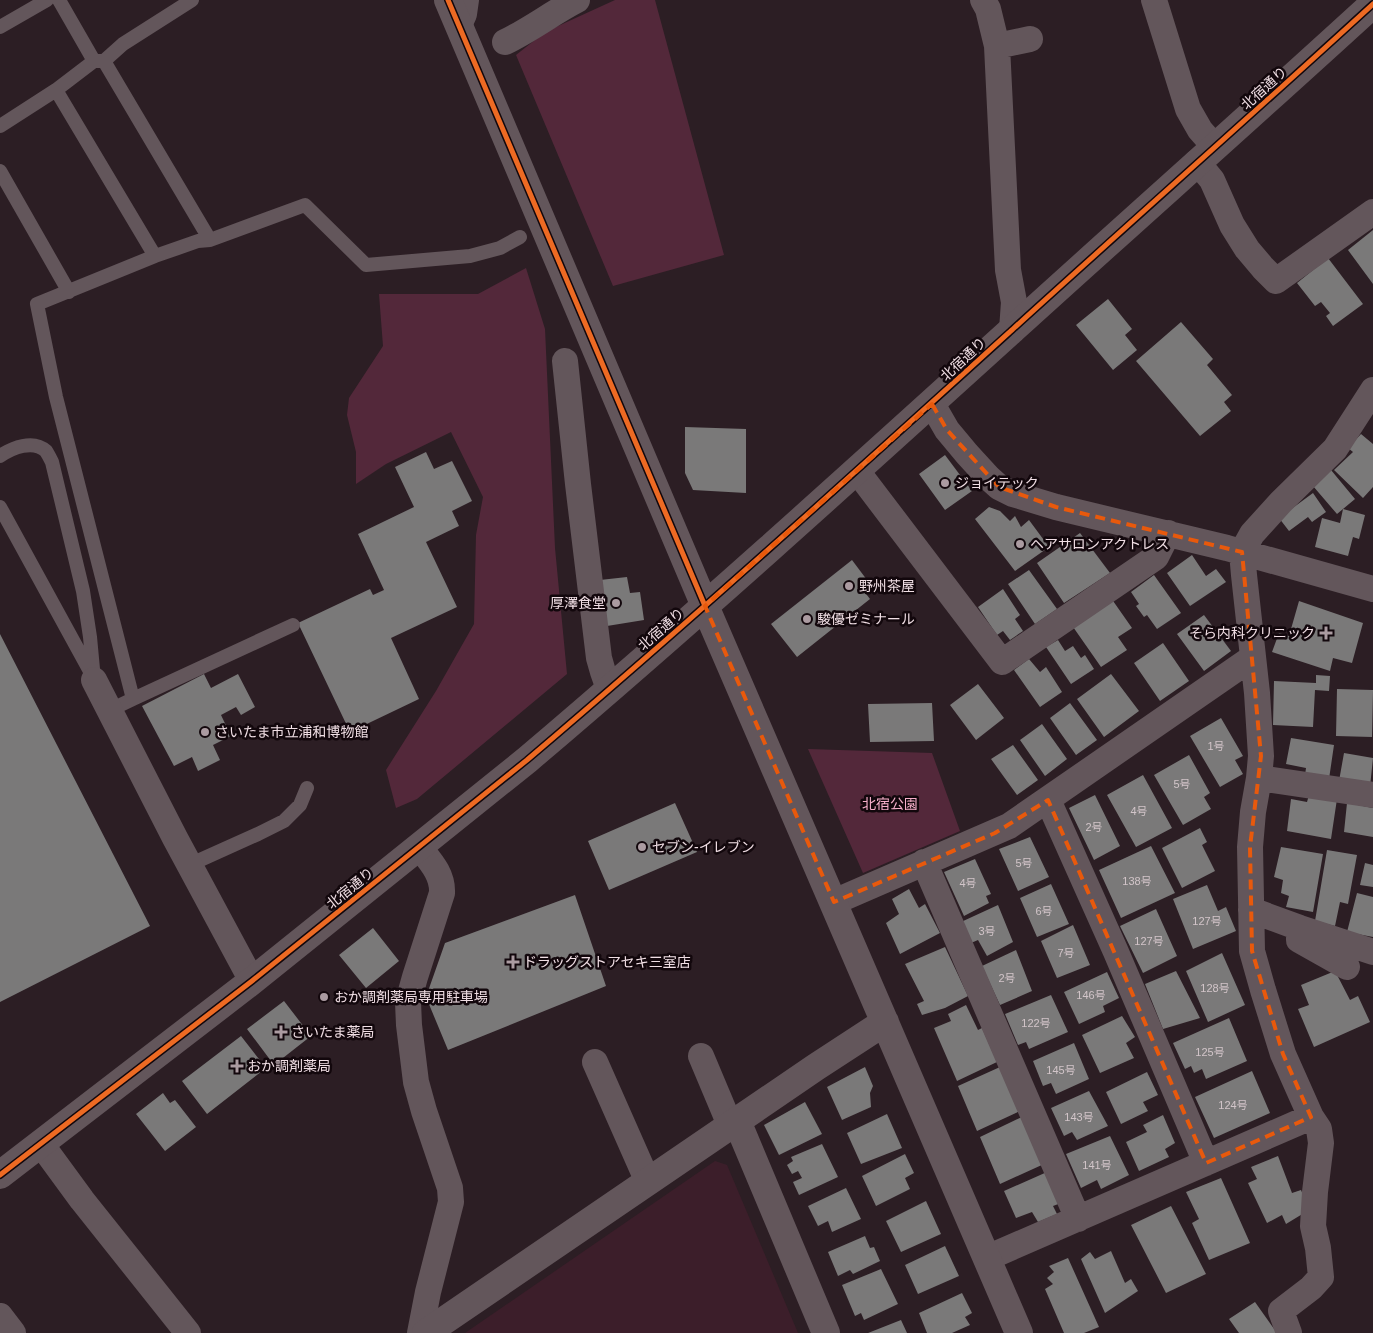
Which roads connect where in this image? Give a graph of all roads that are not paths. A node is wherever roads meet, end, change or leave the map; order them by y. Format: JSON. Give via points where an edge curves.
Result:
{"nodes":[{"id":1,"x":47,"y":0,"type":"edge"},
{"id":2,"x":59,"y":0,"type":"edge"},
{"id":3,"x":192,"y":0,"type":"edge"},
{"id":4,"x":448,"y":0,"type":"edge"},
{"id":5,"x":577,"y":0,"type":"edge"},
{"id":6,"x":983,"y":0,"type":"edge"},
{"id":7,"x":1154,"y":0,"type":"edge"},
{"id":8,"x":1373,"y":4,"type":"edge"},
{"id":9,"x":463,"y":13,"type":"edge"},
{"id":10,"x":0,"y":27,"type":"edge"},
{"id":11,"x":1030,"y":38,"type":"dead end"},
{"id":12,"x":504,"y":42,"type":"dead end"},
{"id":13,"x":997,"y":46,"type":"junction"},
{"id":14,"x":99,"y":61,"type":"junction"},
{"id":15,"x":56,"y":90,"type":"junction"},
{"id":16,"x":0,"y":126,"type":"edge"},
{"id":17,"x":1206,"y":155,"type":"junction"},
{"id":18,"x":0,"y":170,"type":"edge"},
{"id":19,"x":1373,"y":212,"type":"edge"},
{"id":20,"x":520,"y":237,"type":"dead end"},
{"id":21,"x":210,"y":240,"type":"junction"},
{"id":22,"x":155,"y":256,"type":"junction"},
{"id":23,"x":69,"y":292,"type":"junction"},
{"id":24,"x":1012,"y":330,"type":"junction"},
{"id":25,"x":565,"y":361,"type":"dead end"},
{"id":26,"x":1373,"y":390,"type":"edge"},
{"id":27,"x":932,"y":404,"type":"junction"},
{"id":28,"x":1,"y":455,"type":"edge"},
{"id":29,"x":857,"y":470,"type":"junction"},
{"id":30,"x":0,"y":507,"type":"edge"},
{"id":31,"x":1168,"y":533,"type":"junction"},
{"id":32,"x":1242,"y":552,"type":"junction"},
{"id":33,"x":1373,"y":589,"type":"edge"},
{"id":34,"x":705,"y":606,"type":"junction"},
{"id":35,"x":293,"y":625,"type":"dead end"},
{"id":36,"x":1252,"y":658,"type":"junction"},
{"id":37,"x":94,"y":680,"type":"junction"},
{"id":38,"x":610,"y":689,"type":"junction"},
{"id":39,"x":133,"y":699,"type":"junction"},
{"id":40,"x":110,"y":710,"type":"junction"},
{"id":41,"x":1259,"y":778,"type":"junction"},
{"id":42,"x":307,"y":788,"type":"dead end"},
{"id":43,"x":1373,"y":795,"type":"edge"},
{"id":44,"x":1048,"y":800,"type":"junction"},
{"id":45,"x":419,"y":847,"type":"junction"},
{"id":46,"x":924,"y":862,"type":"junction"},
{"id":47,"x":189,"y":865,"type":"junction"},
{"id":48,"x":834,"y":902,"type":"junction"},
{"id":49,"x":1251,"y":910,"type":"junction"},
{"id":50,"x":1300,"y":928,"type":"junction"},
{"id":51,"x":1373,"y":952,"type":"edge"},
{"id":52,"x":1347,"y":967,"type":"dead end"},
{"id":53,"x":252,"y":980,"type":"junction"},
{"id":54,"x":885,"y":1022,"type":"junction"},
{"id":55,"x":701,"y":1056,"type":"dead end"},
{"id":56,"x":595,"y":1062,"type":"dead end"},
{"id":57,"x":1311,"y":1116,"type":"junction"},
{"id":58,"x":733,"y":1123,"type":"junction"},
{"id":59,"x":40,"y":1144,"type":"junction"},
{"id":60,"x":1206,"y":1163,"type":"junction"},
{"id":61,"x":0,"y":1174,"type":"edge"},
{"id":62,"x":648,"y":1182,"type":"junction"},
{"id":63,"x":1078,"y":1219,"type":"junction"},
{"id":64,"x":988,"y":1258,"type":"junction"},
{"id":65,"x":0,"y":1316,"type":"edge"},
{"id":66,"x":13,"y":1333,"type":"edge"},
{"id":67,"x":188,"y":1333,"type":"edge"},
{"id":68,"x":420,"y":1333,"type":"edge"},
{"id":69,"x":426,"y":1333,"type":"edge"},
{"id":70,"x":826,"y":1333,"type":"edge"},
{"id":71,"x":1019,"y":1333,"type":"edge"},
{"id":72,"x":1289,"y":1333,"type":"edge"}],
"edges":[{"from":1,"to":10,"type":"lane"},
{"from":2,"to":14,"type":"lane"},
{"from":3,"to":14,"type":"lane"},
{"from":4,"to":9,"type":"street"},
{"from":5,"to":12,"type":"street"},
{"from":6,"to":13,"type":"street"},
{"from":7,"to":17,"type":"street"},
{"from":8,"to":17,"type":"street","name":"北宿通り"},
{"from":9,"to":34,"type":"street"},
{"from":11,"to":13,"type":"street"},
{"from":13,"to":24,"type":"street","via":[[1008,270],[1014,302]]},
{"from":14,"to":15,"type":"lane"},
{"from":14,"to":21,"type":"lane"},
{"from":15,"to":16,"type":"lane"},
{"from":15,"to":22,"type":"lane"},
{"from":17,"to":19,"type":"street","via":[[1212,180],[1232,225],[1247,249],[1276,281]]},
{"from":17,"to":24,"type":"street","name":"北宿通り"},
{"from":18,"to":23,"type":"lane"},
{"from":20,"to":21,"type":"lane","via":[[500,248],[470,256],[366,265],[305,205]]},
{"from":21,"to":22,"type":"lane"},
{"from":22,"to":23,"type":"lane"},
{"from":23,"to":39,"type":"lane","via":[[38,304],[56,397]]},
{"from":24,"to":27,"type":"street","name":"北宿通り"},
{"from":25,"to":38,"type":"street","via":[[599,658]]},
{"from":26,"to":32,"type":"street","via":[[1335,449],[1252,534]]},
{"from":27,"to":29,"type":"street","name":"北宿通り"},
{"from":27,"to":31,"type":"street","via":[[947,430],[999,487],[1056,507]]},
{"from":28,"to":37,"type":"lane","via":[[21,446],[38,446],[52,462],[83,590]]},
{"from":29,"to":31,"type":"street","via":[[1002,662],[1156,557]]},
{"from":29,"to":34,"type":"street","name":"北宿通り"},
{"from":30,"to":37,"type":"lane"},
{"from":31,"to":32,"type":"street"},
{"from":32,"to":33,"type":"street"},
{"from":32,"to":36,"type":"street"},
{"from":34,"to":38,"type":"street","name":"北宿通り"},
{"from":34,"to":48,"type":"street"},
{"from":35,"to":39,"type":"lane"},
{"from":36,"to":41,"type":"street","via":[[1261,756]]},
{"from":36,"to":44,"type":"street"},
{"from":37,"to":40,"type":"street"},
{"from":38,"to":45,"type":"street","name":"北宿通り"},
{"from":39,"to":40,"type":"lane"},
{"from":40,"to":47,"type":"street"},
{"from":41,"to":43,"type":"street"},
{"from":41,"to":49,"type":"street","via":[[1250,847]]},
{"from":42,"to":47,"type":"lane","via":[[300,805],[284,821]]},
{"from":44,"to":46,"type":"street","via":[[1009,826]]},
{"from":44,"to":60,"type":"street"},
{"from":45,"to":53,"type":"street","name":"北宿通り"},
{"from":45,"to":68,"type":"street","via":[[437,870],[442,893],[408,1002],[409,1026],[416,1082],[450,1188],[451,1202]]},
{"from":46,"to":48,"type":"street"},
{"from":46,"to":63,"type":"street"},
{"from":47,"to":53,"type":"street"},
{"from":48,"to":54,"type":"street"},
{"from":49,"to":50,"type":"street"},
{"from":49,"to":57,"type":"street","via":[[1252,951],[1262,990],[1284,1054]]},
{"from":50,"to":51,"type":"street"},
{"from":50,"to":52,"type":"street","via":[[1299,940]]},
{"from":53,"to":59,"type":"street","name":"北宿通り"},
{"from":54,"to":58,"type":"street"},
{"from":54,"to":64,"type":"street"},
{"from":55,"to":58,"type":"street"},
{"from":56,"to":62,"type":"street"},
{"from":57,"to":60,"type":"street"},
{"from":57,"to":72,"type":"street","via":[[1319,1129],[1321,1143],[1313,1226],[1321,1277],[1281,1312]]},
{"from":58,"to":62,"type":"street"},
{"from":58,"to":70,"type":"street"},
{"from":59,"to":61,"type":"street","name":"北宿通り"},
{"from":59,"to":67,"type":"street"},
{"from":60,"to":63,"type":"street"},
{"from":62,"to":69,"type":"street"},
{"from":63,"to":64,"type":"street"},
{"from":64,"to":71,"type":"street"},
{"from":65,"to":66,"type":"street"}]}
